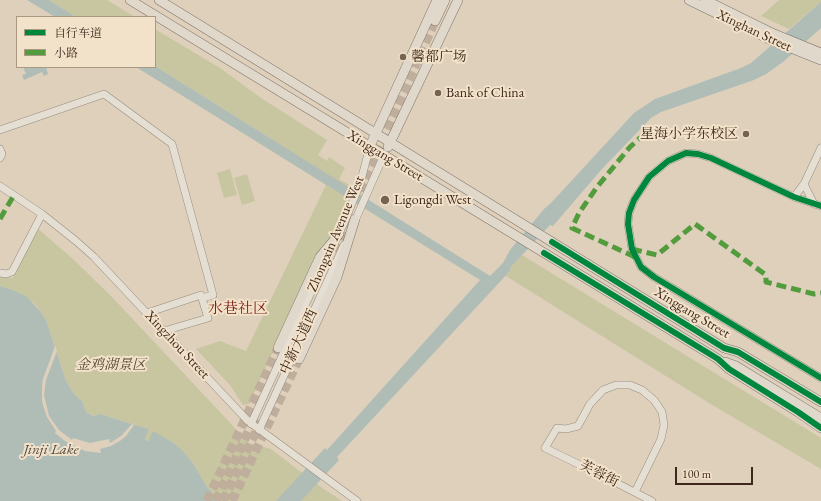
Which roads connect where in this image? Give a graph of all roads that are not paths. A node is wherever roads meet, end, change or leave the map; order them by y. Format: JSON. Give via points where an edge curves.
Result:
{"nodes":[{"id":1,"x":130,"y":0,"type":"edge"},
{"id":2,"x":158,"y":0,"type":"edge"},
{"id":3,"x":437,"y":0,"type":"edge"},
{"id":4,"x":445,"y":0,"type":"edge"},
{"id":5,"x":458,"y":0,"type":"edge"},
{"id":6,"x":689,"y":0,"type":"edge"},
{"id":7,"x":705,"y":0,"type":"edge"},
{"id":8,"x":436,"y":21,"type":"tunnel mouth"},
{"id":9,"x":773,"y":37,"type":"junction"},
{"id":10,"x":805,"y":50,"type":"junction"},
{"id":11,"x":821,"y":52,"type":"edge"},
{"id":12,"x":821,"y":60,"type":"edge"},
{"id":13,"x":0,"y":130,"type":"edge"},
{"id":14,"x":376,"y":134,"type":"junction"},
{"id":15,"x":390,"y":143,"type":"junction"},
{"id":16,"x":370,"y":146,"type":"junction"},
{"id":17,"x":821,"y":148,"type":"edge"},
{"id":18,"x":0,"y":149,"type":"edge"},
{"id":19,"x":384,"y":155,"type":"junction"},
{"id":20,"x":0,"y":158,"type":"edge"},
{"id":21,"x":804,"y":184,"type":"junction"},
{"id":22,"x":0,"y":186,"type":"edge"},
{"id":23,"x":370,"y":189,"type":"joint"},
{"id":24,"x":794,"y":197,"type":"junction"},
{"id":25,"x":818,"y":205,"type":"edge"},
{"id":26,"x":42,"y":214,"type":"junction"},
{"id":27,"x":356,"y":219,"type":"junction"},
{"id":28,"x":339,"y":234,"type":"junction"},
{"id":29,"x":0,"y":273,"type":"edge"},
{"id":30,"x":202,"y":298,"type":"junction"},
{"id":31,"x":147,"y":313,"type":"junction"},
{"id":32,"x":164,"y":331,"type":"junction"},
{"id":33,"x":278,"y":348,"type":"tunnel mouth"},
{"id":34,"x":724,"y":348,"type":"junction"},
{"id":35,"x":299,"y":359,"type":"tunnel mouth"},
{"id":36,"x":718,"y":359,"type":"junction"},
{"id":37,"x":821,"y":378,"type":"edge"},
{"id":38,"x":821,"y":402,"type":"edge"},
{"id":39,"x":821,"y":411,"type":"edge"},
{"id":40,"x":821,"y":418,"type":"edge"},
{"id":41,"x":251,"y":424,"type":"junction"},
{"id":42,"x":821,"y":428,"type":"edge"},
{"id":43,"x":258,"y":430,"type":"junction"},
{"id":44,"x":635,"y":492,"type":"junction"},
{"id":45,"x":357,"y":501,"type":"edge"},
{"id":46,"x":652,"y":501,"type":"edge"}],
"edges":[{"from":1,"to":16,"type":"main road","name":"Xinggang Street"},
{"from":2,"to":14,"type":"main road","name":"Xinggang Street"},
{"from":3,"to":14,"type":"main road","name":"Zhongxin Avenue West"},
{"from":4,"to":8,"type":"main road"},
{"from":5,"to":15,"type":"main road","name":"Zhongxin Avenue West"},
{"from":6,"to":9,"type":"main road","name":"Xinghan Street"},
{"from":7,"to":9,"type":"main road","name":"Xinghan Street"},
{"from":9,"to":10,"type":"main road","name":"Xinghan Street"},
{"from":10,"to":11,"type":"main road","name":"Xinghan Street"},
{"from":10,"to":12,"type":"main road","name":"Xinghan Street"},
{"from":13,"to":30,"type":"street","via":[[104,94],[172,144],[214,295]]},
{"from":14,"to":15,"type":"main road","name":"Xinggang Street"},
{"from":14,"to":16,"type":"main road","name":"Zhongxin Avenue West"},
{"from":15,"to":19,"type":"main road","name":"Zhongxin Avenue West"},
{"from":15,"to":34,"type":"main road","name":"Xinggang Street"},
{"from":16,"to":19,"type":"main road","name":"Xinggang Street"},
{"from":16,"to":28,"type":"street","name":"Zhongxin Avenue West","via":[[360,184]]},
{"from":17,"to":21,"type":"street"},
{"from":18,"to":20,"type":"street"},
{"from":19,"to":23,"type":"street","name":"Zhongxin Avenue West"},
{"from":19,"to":36,"type":"main road","name":"Xinggang Street"},
{"from":21,"to":24,"type":"street"},
{"from":21,"to":25,"type":"street"},
{"from":22,"to":26,"type":"street","name":"Xingzhou Street"},
{"from":23,"to":27,"type":"street","name":"中新大道西"},
{"from":24,"to":25,"type":"street"},
{"from":24,"to":37,"type":"street","via":[[710,158],[686,153],[657,169],[642,187],[629,213],[629,236],[641,267]]},
{"from":26,"to":29,"type":"street","via":[[12,272]]},
{"from":26,"to":31,"type":"street","name":"Xingzhou Street","via":[[76,241]]},
{"from":27,"to":35,"type":"main road","via":[[336,277]]},
{"from":27,"to":43,"type":"street","name":"中新大道西"},
{"from":28,"to":33,"type":"main road","via":[[320,258]]},
{"from":28,"to":41,"type":"street","name":"Zhongxin Avenue West"},
{"from":30,"to":31,"type":"street","via":[[201,295]]},
{"from":30,"to":32,"type":"street","via":[[208,318]]},
{"from":31,"to":32,"type":"street","name":"Xingzhou Street"},
{"from":32,"to":41,"type":"street","name":"Xingzhou Street"},
{"from":34,"to":38,"type":"main road","name":"Xinggang Street","via":[[738,352]]},
{"from":34,"to":39,"type":"main road"},
{"from":36,"to":40,"type":"main road","via":[[736,366]]},
{"from":36,"to":42,"type":"main road","name":"Xinggang Street","via":[[729,369]]},
{"from":41,"to":43,"type":"street","name":"Xingzhou Street"},
{"from":43,"to":45,"type":"street","name":"Xingzhou Street"},
{"from":44,"to":44,"type":"street","name":"芙蓉街","via":[[545,448],[557,428],[578,426],[590,404],[603,390],[616,385],[630,385],[642,390],[654,400],[662,412],[664,425],[661,439]]},
{"from":44,"to":46,"type":"street","name":"芙蓉街"}]}
